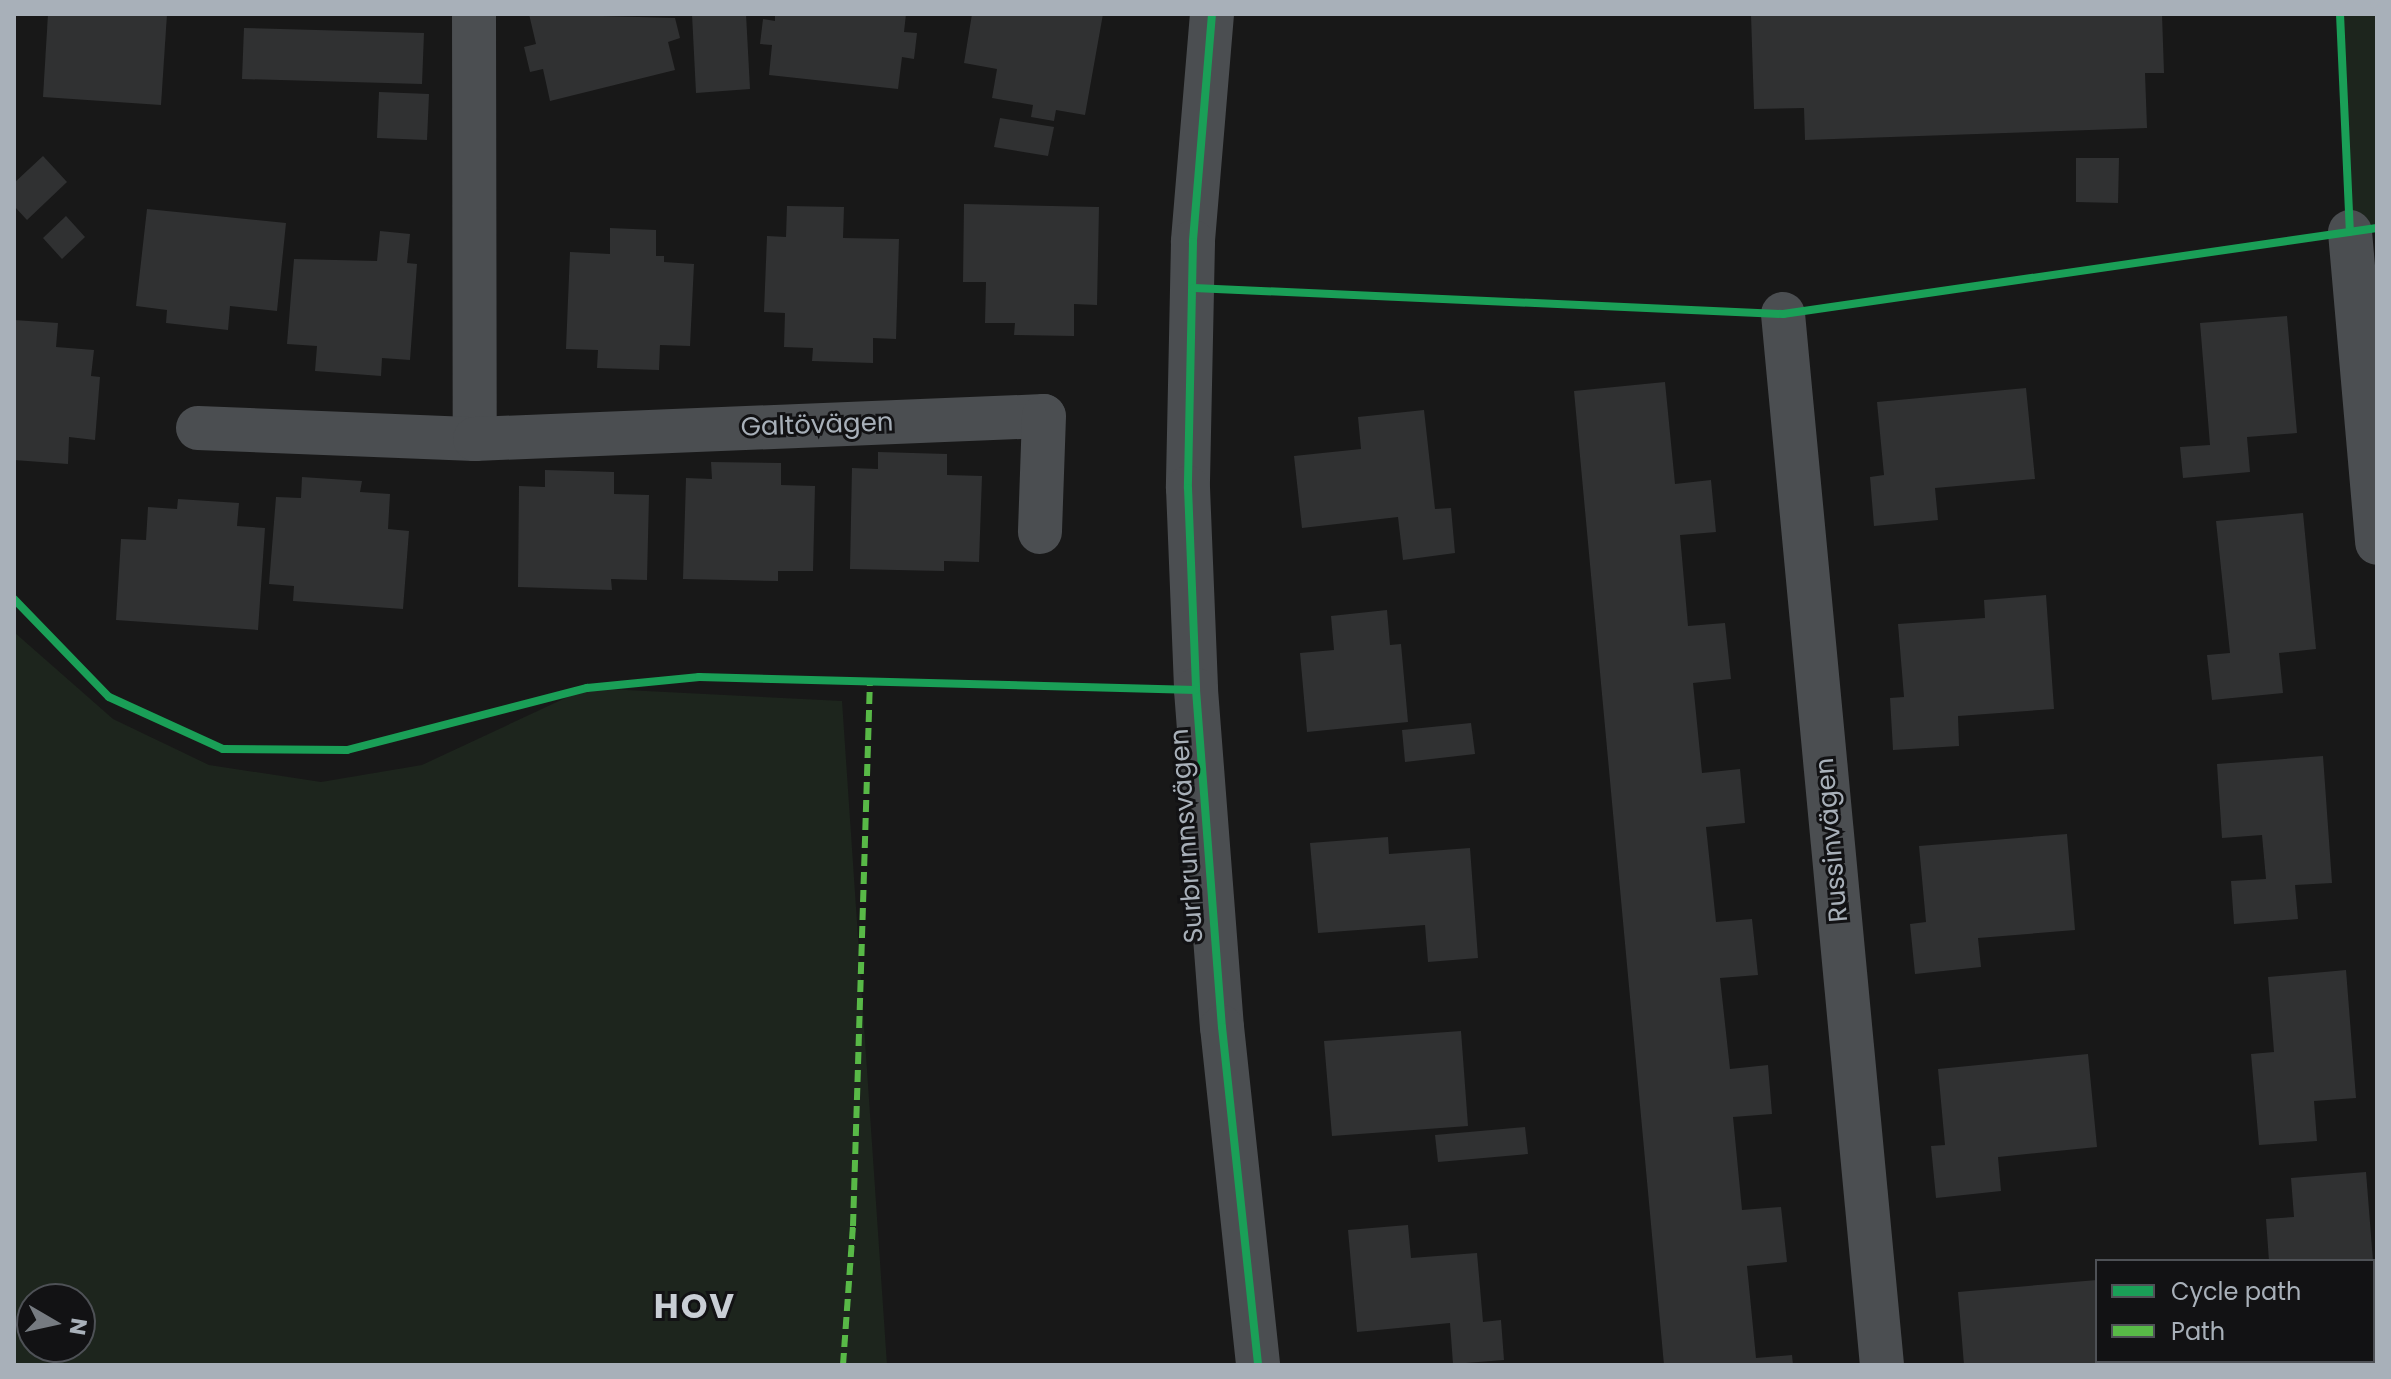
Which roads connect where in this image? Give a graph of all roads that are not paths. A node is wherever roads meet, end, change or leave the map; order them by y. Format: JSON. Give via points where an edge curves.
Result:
{"nodes":[{"id":1,"x":474,"y":14,"type":"edge"},
{"id":2,"x":1212,"y":14,"type":"edge"},
{"id":3,"x":2350,"y":232,"type":"dead end"},
{"id":4,"x":1783,"y":314,"type":"dead end"},
{"id":5,"x":198,"y":428,"type":"dead end"},
{"id":6,"x":475,"y":439,"type":"junction"},
{"id":7,"x":1040,"y":532,"type":"dead end"},
{"id":8,"x":2377,"y":543,"type":"edge"},
{"id":9,"x":1258,"y":1365,"type":"edge"},
{"id":10,"x":1882,"y":1365,"type":"edge"}],
"edges":[{"from":1,"to":6,"type":"street"},
{"from":2,"to":9,"type":"street","name":"Surbrunnsvägen","via":[[1193,242],[1188,488],[1196,690],[1222,1027]]},
{"from":3,"to":8,"type":"street"},
{"from":4,"to":10,"type":"street","name":"Russinvägen"},
{"from":5,"to":6,"type":"street","name":"Galtövägen"},
{"from":6,"to":7,"type":"street","name":"Galtövägen","via":[[1044,416]]}]}
